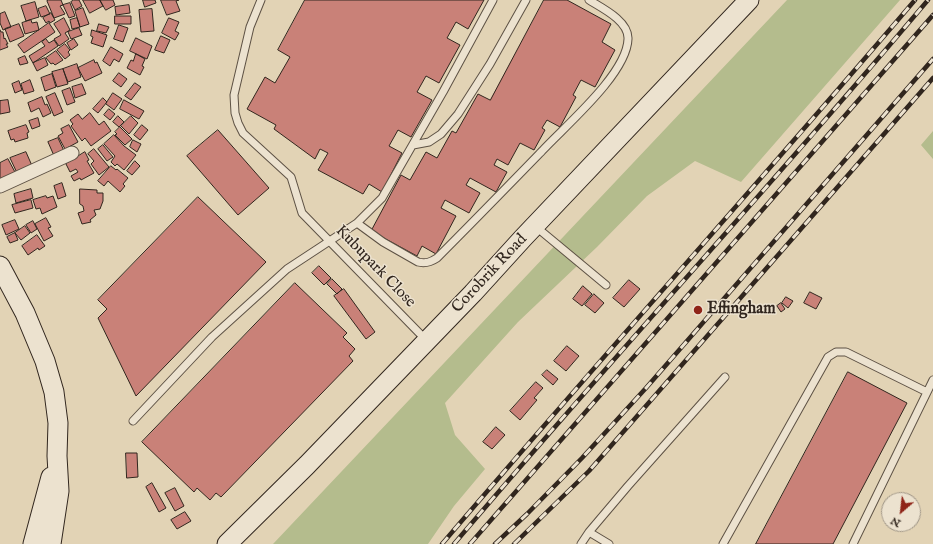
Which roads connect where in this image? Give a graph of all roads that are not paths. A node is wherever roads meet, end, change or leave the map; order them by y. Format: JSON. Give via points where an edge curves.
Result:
{"nodes":[{"id":1,"x":261,"y":0,"type":"edge"},
{"id":2,"x":493,"y":0,"type":"edge"},
{"id":3,"x":526,"y":0,"type":"edge"},
{"id":4,"x":589,"y":0,"type":"edge"},
{"id":5,"x":749,"y":0,"type":"edge"},
{"id":6,"x":413,"y":145,"type":"junction"},
{"id":7,"x":72,"y":153,"type":"dead end"},
{"id":8,"x":0,"y":186,"type":"edge"},
{"id":9,"x":357,"y":223,"type":"junction"},
{"id":10,"x":535,"y":226,"type":"junction"},
{"id":11,"x":330,"y":241,"type":"junction"},
{"id":12,"x":2,"y":272,"type":"edge"},
{"id":13,"x":606,"y":285,"type":"dead end"},
{"id":14,"x":427,"y":341,"type":"junction"},
{"id":15,"x":725,"y":377,"type":"dead end"},
{"id":16,"x":933,"y":380,"type":"edge"},
{"id":17,"x":927,"y":392,"type":"junction"},
{"id":18,"x":133,"y":421,"type":"dead end"},
{"id":19,"x":57,"y":456,"type":"junction"},
{"id":20,"x":589,"y":532,"type":"junction"},
{"id":21,"x":32,"y":544,"type":"edge"},
{"id":22,"x":51,"y":544,"type":"edge"},
{"id":23,"x":227,"y":544,"type":"edge"},
{"id":24,"x":581,"y":544,"type":"edge"},
{"id":25,"x":610,"y":544,"type":"edge"},
{"id":26,"x":724,"y":544,"type":"edge"},
{"id":27,"x":853,"y":544,"type":"edge"}],
"edges":[{"from":1,"to":11,"type":"lane","name":"Kubupark Close","via":[[250,27],[238,73],[234,95],[235,113],[243,133],[291,177],[302,213]]},
{"from":2,"to":6,"type":"lane"},
{"from":3,"to":6,"type":"lane","via":[[458,114],[441,134],[429,142]]},
{"from":4,"to":9,"type":"lane","via":[[614,16],[628,32],[623,58],[603,88],[437,258],[424,264],[414,261]]},
{"from":5,"to":10,"type":"street","name":"Corobrik Road"},
{"from":6,"to":9,"type":"lane","via":[[382,198]]},
{"from":7,"to":8,"type":"street"},
{"from":9,"to":11,"type":"lane"},
{"from":10,"to":13,"type":"lane"},
{"from":10,"to":14,"type":"street","name":"Corobrik Road"},
{"from":11,"to":14,"type":"lane","name":"Kubupark Close"},
{"from":11,"to":18,"type":"lane","via":[[287,268],[218,332]]},
{"from":12,"to":19,"type":"street","via":[[25,313],[45,361],[54,392],[58,423]]},
{"from":14,"to":23,"type":"street","name":"Corobrik Road"},
{"from":15,"to":20,"type":"lane"},
{"from":16,"to":17,"type":"lane"},
{"from":17,"to":26,"type":"lane","via":[[846,352],[836,352],[828,357]]},
{"from":17,"to":27,"type":"lane"},
{"from":19,"to":21,"type":"street"},
{"from":19,"to":22,"type":"street","via":[[59,491]]},
{"from":20,"to":24,"type":"lane"},
{"from":20,"to":25,"type":"lane"}]}
